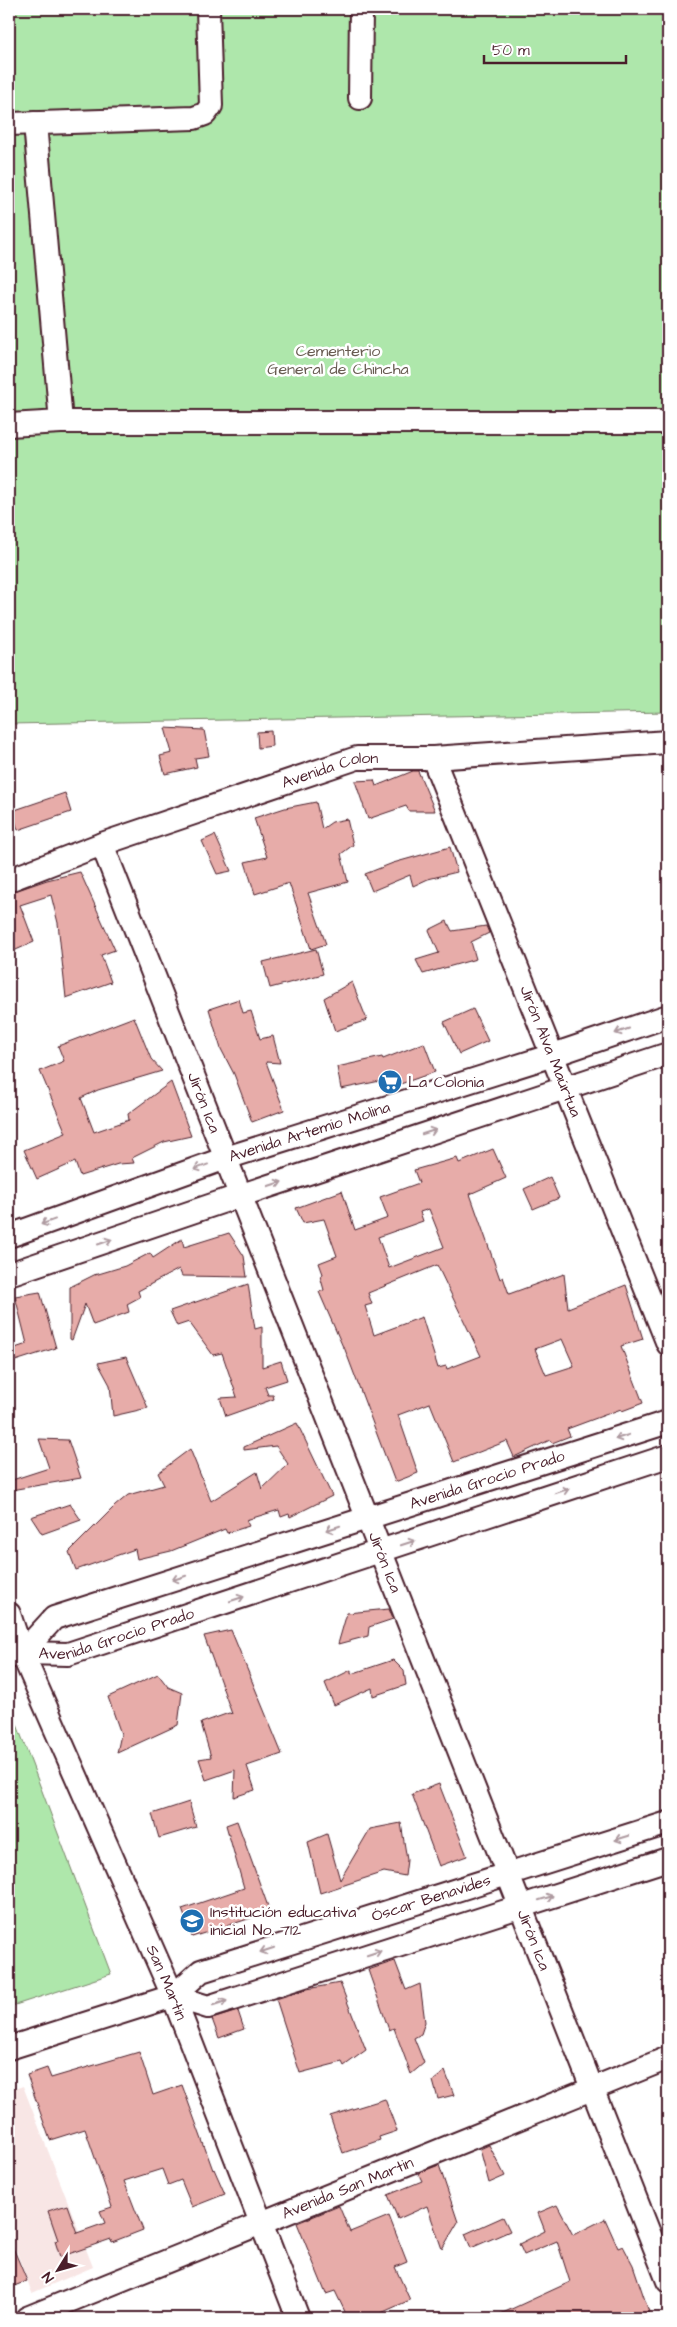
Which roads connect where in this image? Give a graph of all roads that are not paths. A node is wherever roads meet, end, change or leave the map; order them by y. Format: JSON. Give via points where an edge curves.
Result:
{"nodes":[{"id":1,"x":208,"y":9,"type":"edge"},
{"id":2,"x":361,"y":9,"type":"edge"},
{"id":3,"x":360,"y":98,"type":"dead end"},
{"id":4,"x":9,"y":124,"type":"edge"},
{"id":5,"x":34,"y":124,"type":"junction"},
{"id":6,"x":61,"y":422,"type":"junction"},
{"id":7,"x":668,"y":422,"type":"edge"},
{"id":8,"x":9,"y":424,"type":"edge"},
{"id":9,"x":668,"y":742,"type":"edge"},
{"id":10,"x":433,"y":758,"type":"junction"},
{"id":11,"x":102,"y":844,"type":"junction"},
{"id":12,"x":9,"y":880,"type":"edge"},
{"id":13,"x":668,"y":1016,"type":"edge"},
{"id":14,"x":668,"y":1054,"type":"edge"},
{"id":15,"x":553,"y":1055,"type":"junction"},
{"id":16,"x":565,"y":1087,"type":"junction"},
{"id":17,"x":226,"y":1158,"type":"junction"},
{"id":18,"x":239,"y":1196,"type":"junction"},
{"id":19,"x":9,"y":1236,"type":"edge"},
{"id":20,"x":9,"y":1274,"type":"edge"},
{"id":21,"x":668,"y":1344,"type":"edge"},
{"id":22,"x":668,"y":1422,"type":"edge"},
{"id":23,"x":668,"y":1456,"type":"edge"},
{"id":24,"x":367,"y":1517,"type":"junction"},
{"id":25,"x":381,"y":1551,"type":"junction"},
{"id":26,"x":9,"y":1614,"type":"edge"},
{"id":27,"x":15,"y":1655,"type":"edge"},
{"id":28,"x":668,"y":1823,"type":"edge"},
{"id":29,"x":668,"y":1859,"type":"edge"},
{"id":30,"x":508,"y":1874,"type":"junction"},
{"id":31,"x":520,"y":1906,"type":"junction"},
{"id":32,"x":173,"y":1996,"type":"junction"},
{"id":33,"x":9,"y":2048,"type":"edge"},
{"id":34,"x":668,"y":2058,"type":"edge"},
{"id":35,"x":593,"y":2089,"type":"junction"},
{"id":36,"x":261,"y":2223,"type":"junction"},
{"id":37,"x":668,"y":2281,"type":"edge"},
{"id":38,"x":27,"y":2318,"type":"edge"},
{"id":39,"x":298,"y":2318,"type":"edge"}],
"edges":[{"from":1,"to":5,"type":"street","via":[[211,106],[205,114],[194,118]]},
{"from":2,"to":3,"type":"street"},
{"from":4,"to":5,"type":"street"},
{"from":5,"to":6,"type":"street"},
{"from":6,"to":7,"type":"street"},
{"from":6,"to":8,"type":"street"},
{"from":9,"to":10,"type":"street","name":"Avenida Colon"},
{"from":10,"to":11,"type":"street","name":"Avenida Colon","via":[[357,758]]},
{"from":10,"to":15,"type":"street","name":"Jirón Alva Maúrtua"},
{"from":11,"to":12,"type":"street","name":"Avenida Colon"},
{"from":11,"to":17,"type":"street","name":"Jirón Ica"},
{"from":13,"to":15,"type":"street","name":"Avenida Artemio Molina","one_way":true},
{"from":14,"to":16,"type":"street"},
{"from":15,"to":16,"type":"street","name":"Jirón Alva Maúrtua"},
{"from":15,"to":17,"type":"street","name":"Avenida Artemio Molina"},
{"from":18,"to":16,"type":"street","one_way":true},
{"from":16,"to":21,"type":"street","name":"Jirón Alva Maúrtua"},
{"from":17,"to":18,"type":"street","name":"Jirón Ica"},
{"from":17,"to":19,"type":"street","name":"Avenida Artemio Molina","one_way":true},
{"from":20,"to":18,"type":"street","one_way":true},
{"from":18,"to":24,"type":"street","name":"Jirón Ica"},
{"from":22,"to":24,"type":"street","name":"Avenida Grocio Prado","one_way":true},
{"from":25,"to":23,"type":"street","name":"Avenida Grocio Prado","one_way":true},
{"from":24,"to":25,"type":"street","name":"Jirón Ica"},
{"from":24,"to":27,"type":"street","name":"Avenida Grocio Prado","one_way":true,"via":[[54,1618]]},
{"from":27,"to":25,"type":"street","name":"Avenida Grocio Prado","one_way":true,"via":[[68,1654]]},
{"from":25,"to":30,"type":"street","name":"Jirón Ica"},
{"from":26,"to":27,"type":"street","name":"San Martin"},
{"from":27,"to":32,"type":"street","name":"San Martin"},
{"from":28,"to":30,"type":"street","name":"Óscar Benavides","one_way":true},
{"from":31,"to":29,"type":"street","one_way":true},
{"from":30,"to":31,"type":"street","name":"Jirón Ica"},
{"from":30,"to":32,"type":"street","name":"Óscar Benavides","one_way":true,"via":[[201,1971]]},
{"from":32,"to":31,"type":"street","one_way":true,"via":[[208,2007]]},
{"from":31,"to":35,"type":"street","name":"Jirón Ica"},
{"from":32,"to":33,"type":"street","name":"Óscar Benavides"},
{"from":32,"to":36,"type":"street","name":"San Martin"},
{"from":34,"to":35,"type":"street","name":"Avenida San Martin"},
{"from":35,"to":36,"type":"street","name":"Avenida San Martin"},
{"from":35,"to":37,"type":"street","name":"Jirón Ica"},
{"from":36,"to":38,"type":"street","name":"Avenida San Martin"},
{"from":36,"to":39,"type":"street","name":"San Martin"}]}
